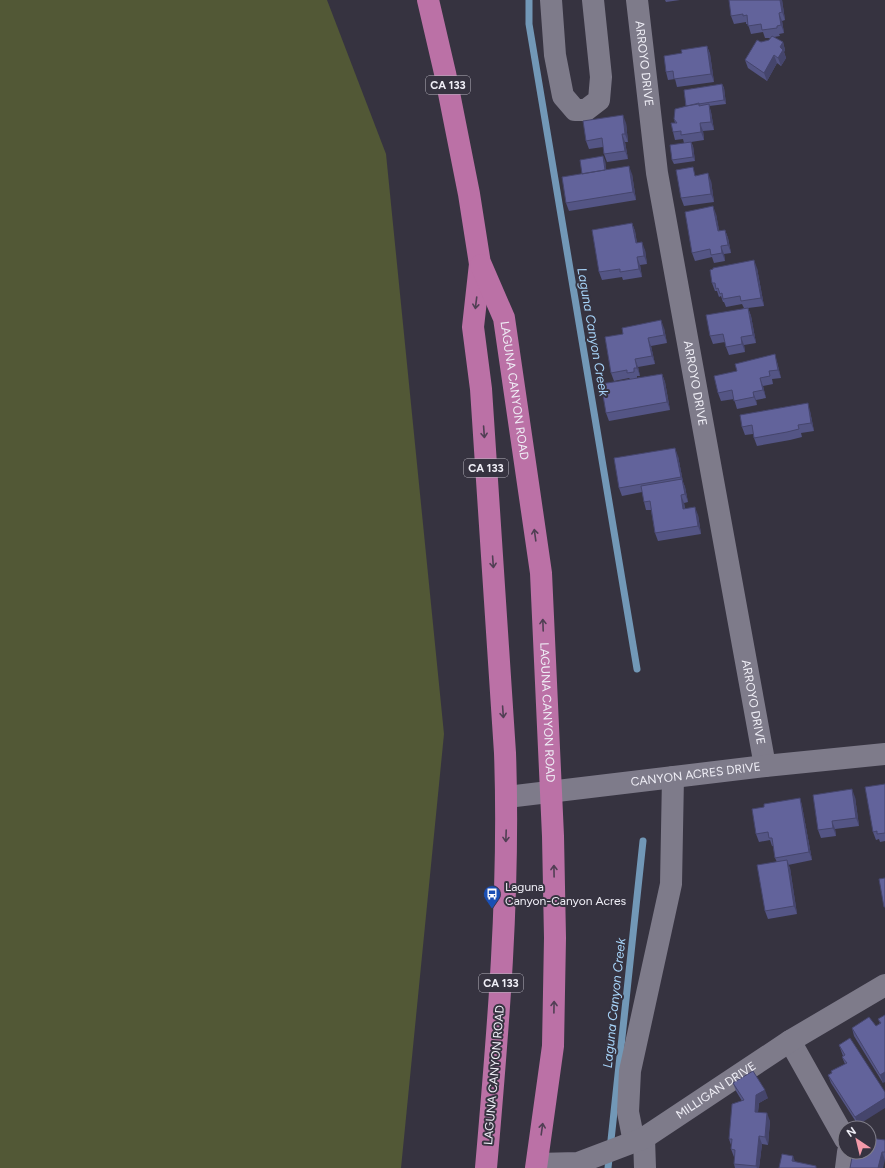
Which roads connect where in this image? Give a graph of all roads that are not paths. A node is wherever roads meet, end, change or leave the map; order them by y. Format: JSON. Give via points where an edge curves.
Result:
{"nodes":[{"id":1,"x":428,"y":0,"type":"edge"},
{"id":2,"x":551,"y":0,"type":"edge"},
{"id":3,"x":593,"y":0,"type":"edge"},
{"id":4,"x":637,"y":0,"type":"edge"},
{"id":5,"x":480,"y":264,"type":"junction"},
{"id":6,"x":885,"y":754,"type":"edge"},
{"id":7,"x":765,"y":766,"type":"junction"},
{"id":8,"x":673,"y":777,"type":"junction"},
{"id":9,"x":551,"y":792,"type":"junction"},
{"id":10,"x":507,"y":798,"type":"junction"},
{"id":11,"x":885,"y":985,"type":"edge"},
{"id":12,"x":790,"y":1041,"type":"junction"},
{"id":13,"x":837,"y":1125,"type":"edge"},
{"id":14,"x":634,"y":1142,"type":"junction"},
{"id":15,"x":536,"y":1166,"type":"edge"},
{"id":16,"x":486,"y":1168,"type":"edge"},
{"id":17,"x":645,"y":1168,"type":"edge"}],
"edges":[{"from":1,"to":5,"type":"main road","name":"LAGUNA CANYON ROAD","number":"CA 133","via":[[467,182]]},
{"from":2,"to":3,"type":"street","via":[[555,55],[562,96],[574,110],[586,110],[599,100],[601,77]]},
{"from":4,"to":7,"type":"street","name":"ARROYO DRIVE","via":[[657,172]]},
{"from":9,"to":5,"type":"main road","name":"LAGUNA CANYON ROAD","number":"CA 133","one_way":true,"via":[[541,574],[504,318]]},
{"from":5,"to":10,"type":"main road","name":"LAGUNA CANYON ROAD","number":"CA 133","one_way":true,"via":[[473,327],[481,389]]},
{"from":6,"to":7,"type":"street","name":"CANYON ACRES DRIVE"},
{"from":7,"to":8,"type":"street","name":"CANYON ACRES DRIVE"},
{"from":8,"to":9,"type":"street","name":"CANYON ACRES DRIVE"},
{"from":8,"to":14,"type":"street","via":[[671,884],[630,1071],[628,1112]]},
{"from":9,"to":10,"type":"street","name":"CANYON ACRES DRIVE"},
{"from":15,"to":9,"type":"main road","name":"LAGUNA CANYON ROAD","number":"CA 133","one_way":true,"via":[[553,1046],[555,938]]},
{"from":10,"to":16,"type":"main road","name":"LAGUNA CANYON ROAD","number":"CA 133","one_way":true,"via":[[500,1007]]},
{"from":11,"to":12,"type":"street","name":"MILLIGAN DRIVE"},
{"from":12,"to":13,"type":"street"},
{"from":12,"to":14,"type":"street","name":"MILLIGAN DRIVE"},
{"from":14,"to":15,"type":"street","name":"MILLIGAN DRIVE","via":[[578,1163]]},
{"from":14,"to":17,"type":"street"}]}
